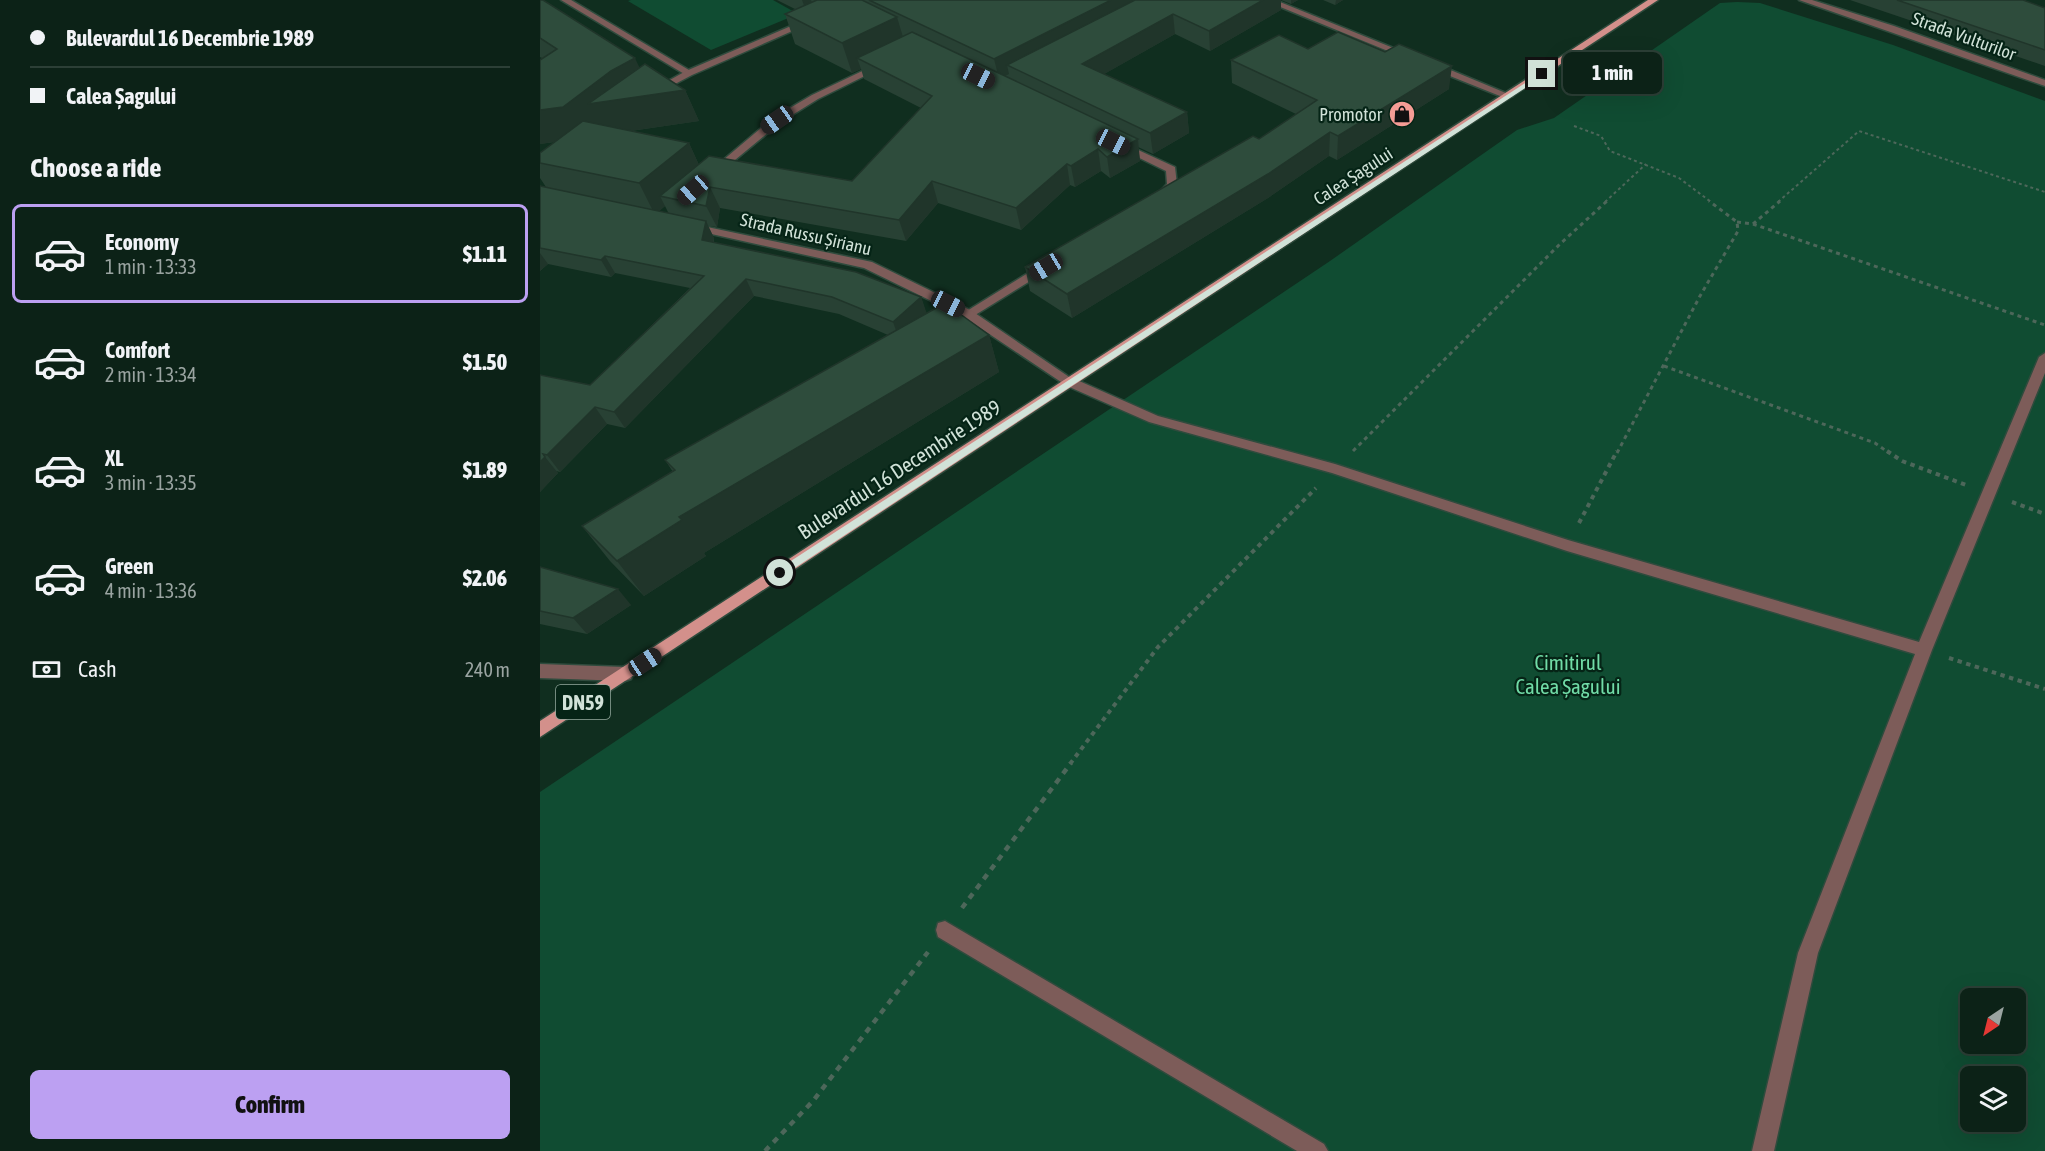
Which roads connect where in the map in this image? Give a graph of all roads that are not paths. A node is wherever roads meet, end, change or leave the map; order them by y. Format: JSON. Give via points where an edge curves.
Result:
{"nodes":[{"id":1,"x":565,"y":0,"type":"edge"},
{"id":2,"x":1267,"y":0,"type":"edge"},
{"id":3,"x":1654,"y":0,"type":"edge"},
{"id":4,"x":1803,"y":0,"type":"edge"},
{"id":5,"x":819,"y":18,"type":"edge"},
{"id":6,"x":887,"y":62,"type":"edge"},
{"id":7,"x":689,"y":73,"type":"junction"},
{"id":8,"x":2045,"y":83,"type":"edge"},
{"id":9,"x":1508,"y":96,"type":"junction"},
{"id":10,"x":642,"y":100,"type":"edge"},
{"id":11,"x":1110,"y":140,"type":"edge"},
{"id":12,"x":709,"y":176,"type":"edge"},
{"id":13,"x":1153,"y":201,"type":"edge"},
{"id":14,"x":682,"y":225,"type":"edge"},
{"id":15,"x":1056,"y":261,"type":"edge"},
{"id":16,"x":968,"y":314,"type":"junction"},
{"id":17,"x":2045,"y":357,"type":"edge"},
{"id":18,"x":1072,"y":383,"type":"junction"},
{"id":19,"x":1924,"y":650,"type":"junction"},
{"id":20,"x":540,"y":671,"type":"edge"},
{"id":21,"x":625,"y":674,"type":"junction"},
{"id":22,"x":540,"y":730,"type":"edge"},
{"id":23,"x":945,"y":930,"type":"road end"},
{"id":24,"x":1317,"y":1151,"type":"edge"},
{"id":25,"x":1763,"y":1151,"type":"edge"}],
"edges":[{"from":1,"to":7,"type":"street"},
{"from":2,"to":9,"type":"street"},
{"from":3,"to":9,"type":"main road","name":"Calea Șagului","number":"DN59"},
{"from":4,"to":8,"type":"street","name":"Strada Vulturilor"},
{"from":5,"to":7,"type":"street"},
{"from":6,"to":12,"type":"street","via":[[814,97],[777,120]]},
{"from":7,"to":10,"type":"street"},
{"from":9,"to":18,"type":"main road","name":"Calea Șagului","number":"DN59"},
{"from":11,"to":13,"type":"street","via":[[1171,170],[1172,185]]},
{"from":14,"to":16,"type":"street","name":"Strada Russu Șirianu","via":[[868,265]]},
{"from":15,"to":16,"type":"street"},
{"from":16,"to":18,"type":"street","name":"Strada Russu Șirianu"},
{"from":17,"to":19,"type":"street"},
{"from":18,"to":19,"type":"street","name":"Strada Russu Șirianu","via":[[1154,419],[1335,469],[1567,545]]},
{"from":18,"to":21,"type":"main road","name":"Bulevardul 16 Decembrie 1989","number":"DN59"},
{"from":19,"to":25,"type":"street","via":[[1808,953]]},
{"from":20,"to":21,"type":"street"},
{"from":21,"to":22,"type":"main road","name":"Bulevardul 16 Decembrie 1989","number":"DN59"},
{"from":23,"to":24,"type":"street"}]}
